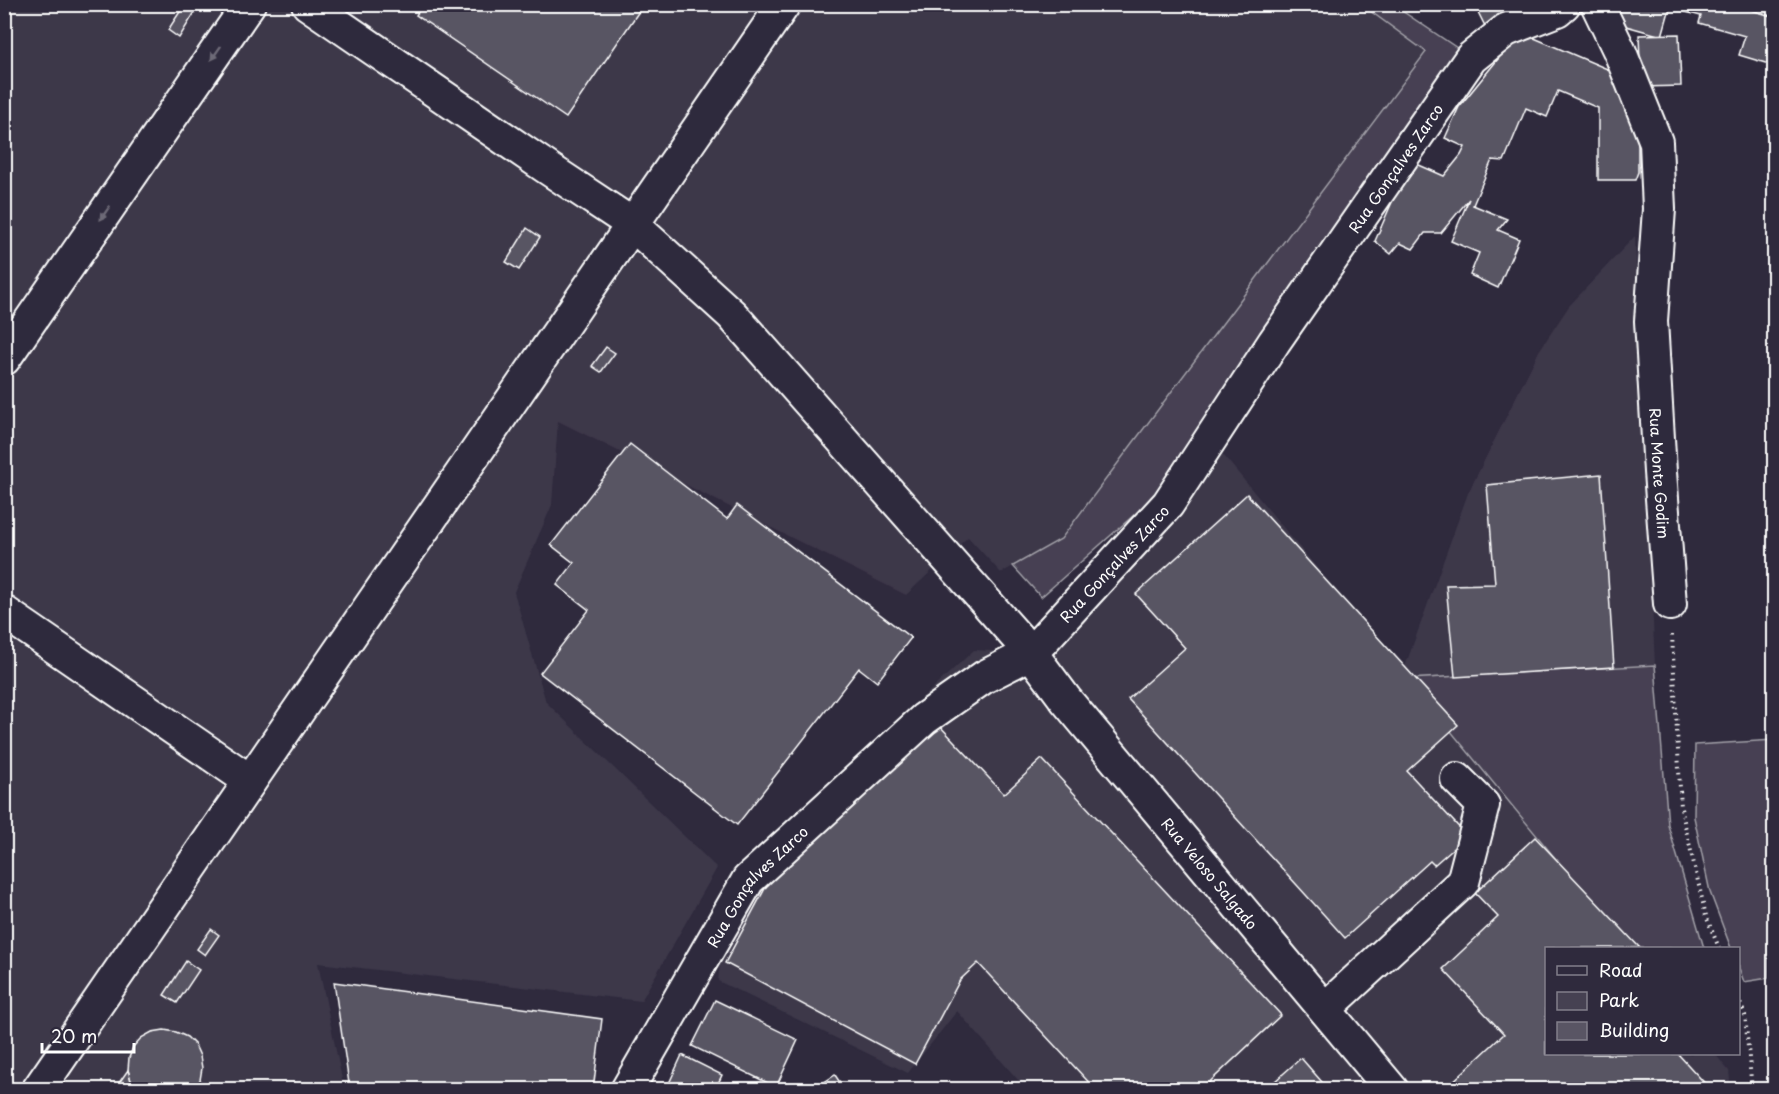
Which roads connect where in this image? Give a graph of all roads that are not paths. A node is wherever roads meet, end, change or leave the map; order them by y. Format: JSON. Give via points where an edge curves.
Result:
{"nodes":[{"id":1,"x":249,"y":4,"type":"edge"},
{"id":2,"x":308,"y":4,"type":"edge"},
{"id":3,"x":784,"y":4,"type":"edge"},
{"id":4,"x":1564,"y":4,"type":"edge"},
{"id":5,"x":1597,"y":4,"type":"edge"},
{"id":6,"x":632,"y":224,"type":"junction"},
{"id":7,"x":4,"y":359,"type":"edge"},
{"id":8,"x":1670,"y":604,"type":"road end"},
{"id":9,"x":4,"y":612,"type":"edge"},
{"id":10,"x":1031,"y":653,"type":"junction"},
{"id":11,"x":1457,"y":779,"type":"dead end"},
{"id":12,"x":250,"y":781,"type":"junction"},
{"id":13,"x":1325,"y":1009,"type":"junction"},
{"id":14,"x":38,"y":1089,"type":"edge"},
{"id":15,"x":627,"y":1089,"type":"edge"},
{"id":16,"x":1392,"y":1089,"type":"edge"}],
"edges":[{"from":1,"to":7,"type":"street","one_way":true},
{"from":2,"to":6,"type":"street","name":"Rua Veloso Salgado"},
{"from":3,"to":6,"type":"street"},
{"from":4,"to":10,"type":"street","name":"Rua Gonçalves Zarco","via":[[1506,30],[1471,58],[1274,342],[1168,504]]},
{"from":5,"to":8,"type":"street","name":"Rua Monte Godim","via":[[1656,142],[1659,209],[1651,321]]},
{"from":6,"to":10,"type":"street","name":"Rua Veloso Salgado","via":[[732,315]]},
{"from":6,"to":12,"type":"street"},
{"from":9,"to":12,"type":"street"},
{"from":10,"to":13,"type":"street","name":"Rua Veloso Salgado"},
{"from":10,"to":15,"type":"street","name":"Rua Gonçalves Zarco","via":[[984,677],[924,719],[748,880]]},
{"from":11,"to":13,"type":"street","via":[[1483,805],[1463,882]]},
{"from":12,"to":14,"type":"street"},
{"from":13,"to":16,"type":"street","name":"Rua Veloso Salgado"}]}
